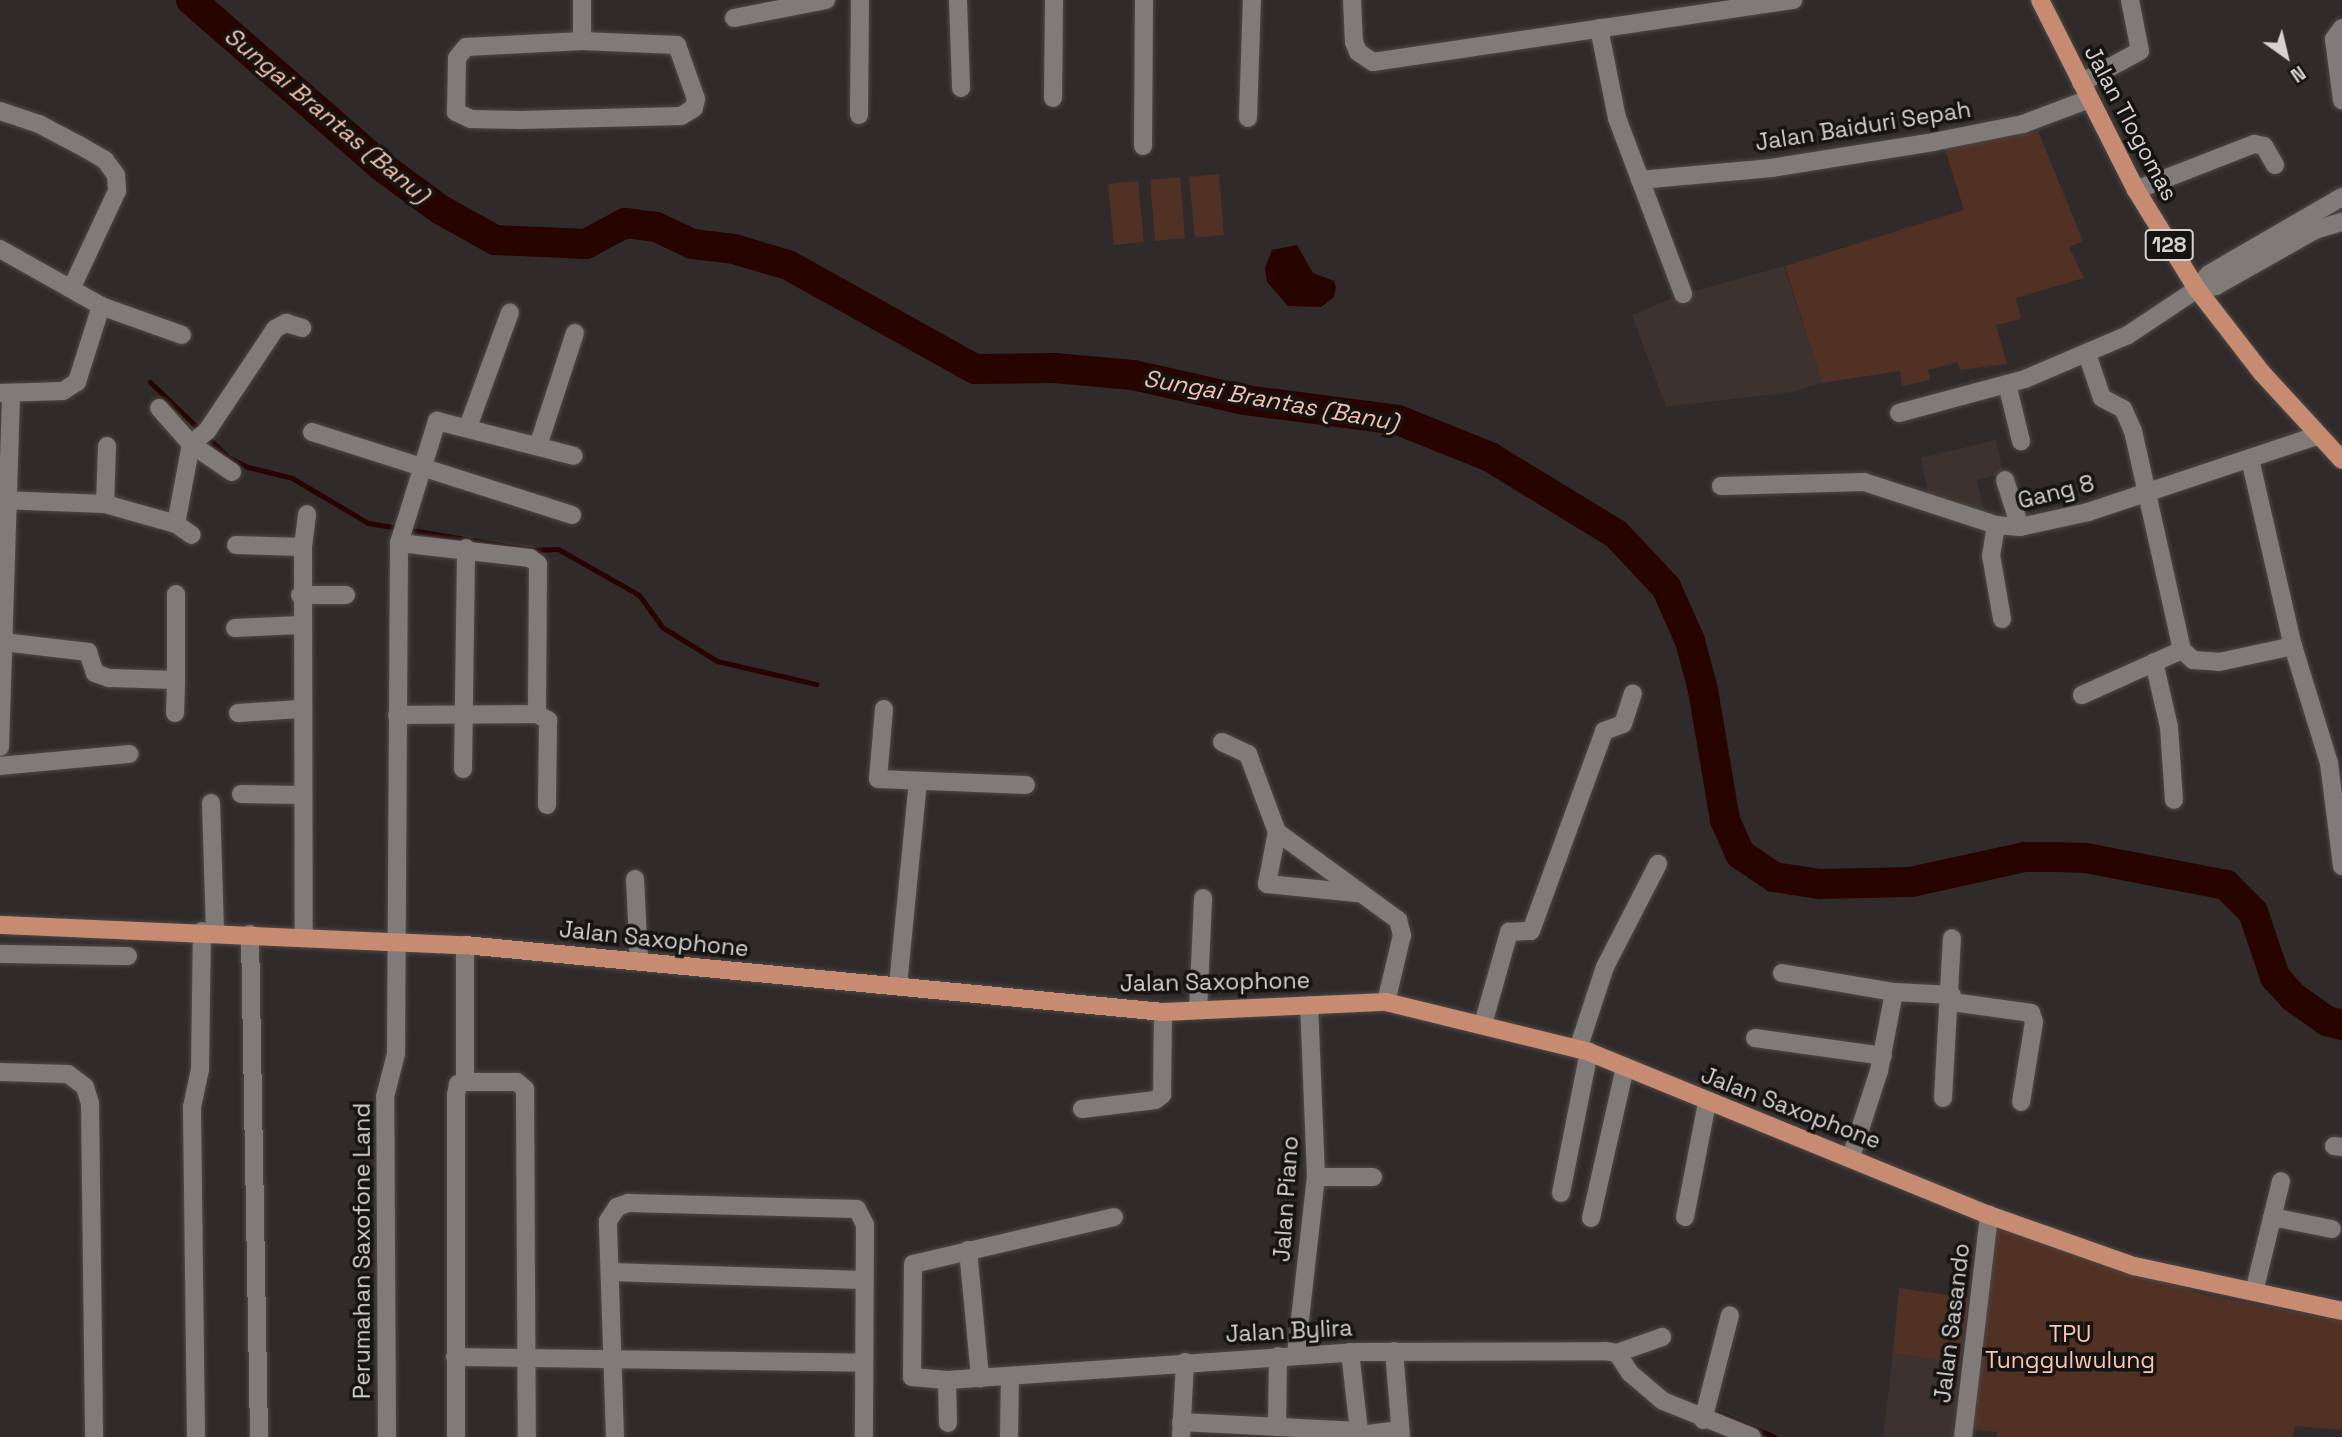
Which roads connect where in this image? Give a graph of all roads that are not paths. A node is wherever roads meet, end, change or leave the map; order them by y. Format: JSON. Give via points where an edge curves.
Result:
{"nodes":[{"id":1,"x":582,"y":0,"type":"edge"},
{"id":2,"x":826,"y":0,"type":"edge"},
{"id":3,"x":860,"y":0,"type":"edge"},
{"id":4,"x":958,"y":0,"type":"edge"},
{"id":5,"x":1054,"y":0,"type":"edge"},
{"id":6,"x":1144,"y":0,"type":"edge"},
{"id":7,"x":1252,"y":0,"type":"edge"},
{"id":8,"x":1352,"y":0,"type":"edge"},
{"id":9,"x":1793,"y":0,"type":"edge"},
{"id":10,"x":2040,"y":0,"type":"edge"},
{"id":11,"x":2130,"y":0,"type":"edge"},
{"id":12,"x":1729,"y":4,"type":"edge"},
{"id":13,"x":734,"y":18,"type":"dead end"},
{"id":14,"x":1599,"y":28,"type":"junction"},
{"id":15,"x":2342,"y":28,"type":"edge"},
{"id":16,"x":582,"y":41,"type":"junction"},
{"id":17,"x":961,"y":88,"type":"dead end"},
{"id":18,"x":2085,"y":91,"type":"junction"},
{"id":19,"x":1053,"y":98,"type":"dead end"},
{"id":20,"x":2342,"y":100,"type":"edge"},
{"id":21,"x":0,"y":111,"type":"edge"},
{"id":22,"x":859,"y":115,"type":"dead end"},
{"id":23,"x":1248,"y":118,"type":"dead end"},
{"id":24,"x":1143,"y":146,"type":"dead end"},
{"id":25,"x":2275,"y":165,"type":"dead end"},
{"id":26,"x":1640,"y":180,"type":"junction"},
{"id":27,"x":2136,"y":190,"type":"junction"},
{"id":28,"x":2342,"y":197,"type":"edge"},
{"id":29,"x":2342,"y":222,"type":"edge"},
{"id":30,"x":2312,"y":224,"type":"junction"},
{"id":31,"x":0,"y":248,"type":"edge"},
{"id":32,"x":72,"y":287,"type":"junction"},
{"id":33,"x":2197,"y":289,"type":"junction"},
{"id":34,"x":1683,"y":294,"type":"dead end"},
{"id":35,"x":101,"y":306,"type":"junction"},
{"id":36,"x":510,"y":312,"type":"dead end"},
{"id":37,"x":302,"y":328,"type":"dead end"},
{"id":38,"x":575,"y":333,"type":"dead end"},
{"id":39,"x":182,"y":335,"type":"dead end"},
{"id":40,"x":2088,"y":354,"type":"junction"},
{"id":41,"x":2007,"y":384,"type":"junction"},
{"id":42,"x":5,"y":393,"type":"edge"},
{"id":43,"x":159,"y":408,"type":"dead end"},
{"id":44,"x":1899,"y":414,"type":"dead end"},
{"id":45,"x":468,"y":427,"type":"junction"},
{"id":46,"x":312,"y":432,"type":"dead end"},
{"id":47,"x":2316,"y":436,"type":"junction"},
{"id":48,"x":198,"y":438,"type":"junction"},
{"id":49,"x":2021,"y":441,"type":"dead end"},
{"id":50,"x":107,"y":446,"type":"dead end"},
{"id":51,"x":538,"y":446,"type":"junction"},
{"id":52,"x":574,"y":456,"type":"dead end"},
{"id":53,"x":2250,"y":459,"type":"junction"},
{"id":54,"x":2342,"y":460,"type":"edge"},
{"id":55,"x":421,"y":469,"type":"junction"},
{"id":56,"x":232,"y":472,"type":"dead end"},
{"id":57,"x":2005,"y":480,"type":"dead end"},
{"id":58,"x":1721,"y":486,"type":"dead end"},
{"id":59,"x":2147,"y":490,"type":"junction"},
{"id":60,"x":3,"y":500,"type":"edge"},
{"id":61,"x":105,"y":504,"type":"junction"},
{"id":62,"x":307,"y":514,"type":"dead end"},
{"id":63,"x":572,"y":515,"type":"dead end"},
{"id":64,"x":176,"y":523,"type":"junction"},
{"id":65,"x":1996,"y":525,"type":"junction"},
{"id":66,"x":2020,"y":527,"type":"junction"},
{"id":67,"x":402,"y":534,"type":"junction"},
{"id":68,"x":192,"y":535,"type":"dead end"},
{"id":69,"x":236,"y":545,"type":"dead end"},
{"id":70,"x":303,"y":547,"type":"junction"},
{"id":71,"x":466,"y":548,"type":"junction"},
{"id":72,"x":176,"y":594,"type":"dead end"},
{"id":73,"x":300,"y":595,"type":"junction"},
{"id":74,"x":346,"y":595,"type":"dead end"},
{"id":75,"x":2002,"y":619,"type":"dead end"},
{"id":76,"x":300,"y":625,"type":"junction"},
{"id":77,"x":235,"y":628,"type":"dead end"},
{"id":78,"x":3,"y":642,"type":"junction"},
{"id":79,"x":2293,"y":646,"type":"junction"},
{"id":80,"x":2182,"y":650,"type":"junction"},
{"id":81,"x":2154,"y":662,"type":"junction"},
{"id":82,"x":176,"y":680,"type":"junction"},
{"id":83,"x":1633,"y":694,"type":"dead end"},
{"id":84,"x":2082,"y":695,"type":"dead end"},
{"id":85,"x":300,"y":709,"type":"junction"},
{"id":86,"x":884,"y":709,"type":"dead end"},
{"id":87,"x":176,"y":713,"type":"dead end"},
{"id":88,"x":238,"y":713,"type":"dead end"},
{"id":89,"x":537,"y":714,"type":"junction"},
{"id":90,"x":397,"y":715,"type":"junction"},
{"id":91,"x":464,"y":716,"type":"junction"},
{"id":92,"x":1222,"y":742,"type":"dead end"},
{"id":93,"x":0,"y":747,"type":"edge"},
{"id":94,"x":129,"y":754,"type":"dead end"},
{"id":95,"x":0,"y":765,"type":"edge"},
{"id":96,"x":463,"y":769,"type":"dead end"},
{"id":97,"x":918,"y":782,"type":"junction"},
{"id":98,"x":1026,"y":785,"type":"dead end"},
{"id":99,"x":242,"y":794,"type":"dead end"},
{"id":100,"x":301,"y":795,"type":"junction"},
{"id":101,"x":2174,"y":800,"type":"dead end"},
{"id":102,"x":211,"y":803,"type":"dead end"},
{"id":103,"x":547,"y":805,"type":"dead end"},
{"id":104,"x":1277,"y":832,"type":"junction"},
{"id":105,"x":2340,"y":841,"type":"edge"},
{"id":106,"x":1658,"y":864,"type":"dead end"},
{"id":107,"x":2342,"y":866,"type":"edge"},
{"id":108,"x":635,"y":879,"type":"dead end"},
{"id":109,"x":1358,"y":893,"type":"junction"},
{"id":110,"x":1203,"y":898,"type":"dead end"},
{"id":111,"x":0,"y":925,"type":"edge"},
{"id":112,"x":209,"y":932,"type":"junction"},
{"id":113,"x":250,"y":934,"type":"junction"},
{"id":114,"x":304,"y":938,"type":"junction"},
{"id":115,"x":1952,"y":938,"type":"dead end"},
{"id":116,"x":396,"y":940,"type":"junction"},
{"id":117,"x":465,"y":945,"type":"junction"},
{"id":118,"x":0,"y":954,"type":"edge"},
{"id":119,"x":128,"y":956,"type":"dead end"},
{"id":120,"x":639,"y":962,"type":"junction"},
{"id":121,"x":1782,"y":973,"type":"dead end"},
{"id":122,"x":898,"y":985,"type":"junction"},
{"id":123,"x":1894,"y":992,"type":"junction"},
{"id":124,"x":1952,"y":998,"type":"junction"},
{"id":125,"x":1386,"y":1002,"type":"junction"},
{"id":126,"x":1308,"y":1005,"type":"junction"},
{"id":127,"x":1198,"y":1010,"type":"junction"},
{"id":128,"x":1163,"y":1012,"type":"junction"},
{"id":129,"x":1483,"y":1024,"type":"junction"},
{"id":130,"x":1755,"y":1038,"type":"dead end"},
{"id":131,"x":1583,"y":1051,"type":"junction"},
{"id":132,"x":1883,"y":1056,"type":"junction"},
{"id":133,"x":1625,"y":1067,"type":"junction"},
{"id":134,"x":0,"y":1072,"type":"edge"},
{"id":135,"x":465,"y":1082,"type":"junction"},
{"id":136,"x":1943,"y":1098,"type":"dead end"},
{"id":137,"x":2021,"y":1102,"type":"dead end"},
{"id":138,"x":1707,"y":1103,"type":"junction"},
{"id":139,"x":1082,"y":1109,"type":"dead end"},
{"id":140,"x":1851,"y":1157,"type":"junction"},
{"id":141,"x":1316,"y":1177,"type":"junction"},
{"id":142,"x":1373,"y":1177,"type":"dead end"},
{"id":143,"x":2281,"y":1181,"type":"dead end"},
{"id":144,"x":1561,"y":1193,"type":"dead end"},
{"id":145,"x":1989,"y":1215,"type":"junction"},
{"id":146,"x":1114,"y":1217,"type":"dead end"},
{"id":147,"x":1685,"y":1217,"type":"dead end"},
{"id":148,"x":2272,"y":1217,"type":"junction"},
{"id":149,"x":1591,"y":1218,"type":"dead end"},
{"id":150,"x":2332,"y":1229,"type":"dead end"},
{"id":151,"x":968,"y":1250,"type":"junction"},
{"id":152,"x":611,"y":1272,"type":"junction"},
{"id":153,"x":862,"y":1280,"type":"junction"},
{"id":154,"x":2254,"y":1292,"type":"junction"},
{"id":155,"x":2342,"y":1311,"type":"edge"},
{"id":156,"x":1730,"y":1315,"type":"dead end"},
{"id":157,"x":1662,"y":1336,"type":"dead end"},
{"id":158,"x":1624,"y":1350,"type":"junction"},
{"id":159,"x":1394,"y":1351,"type":"junction"},
{"id":160,"x":1350,"y":1352,"type":"junction"},
{"id":161,"x":1287,"y":1355,"type":"junction"},
{"id":162,"x":455,"y":1357,"type":"junction"},
{"id":163,"x":528,"y":1357,"type":"junction"},
{"id":164,"x":612,"y":1357,"type":"junction"},
{"id":165,"x":1185,"y":1362,"type":"junction"},
{"id":166,"x":861,"y":1363,"type":"junction"},
{"id":167,"x":1010,"y":1376,"type":"junction"},
{"id":168,"x":980,"y":1378,"type":"junction"},
{"id":169,"x":947,"y":1380,"type":"junction"},
{"id":170,"x":1707,"y":1410,"type":"junction"},
{"id":171,"x":948,"y":1423,"type":"dead end"},
{"id":172,"x":1277,"y":1427,"type":"junction"},
{"id":173,"x":1181,"y":1430,"type":"edge"},
{"id":174,"x":1301,"y":1433,"type":"edge"},
{"id":175,"x":1401,"y":1433,"type":"edge"},
{"id":176,"x":1359,"y":1434,"type":"edge"},
{"id":177,"x":94,"y":1437,"type":"edge"},
{"id":178,"x":196,"y":1437,"type":"edge"},
{"id":179,"x":259,"y":1437,"type":"edge"},
{"id":180,"x":387,"y":1437,"type":"edge"},
{"id":181,"x":456,"y":1437,"type":"edge"},
{"id":182,"x":527,"y":1437,"type":"edge"},
{"id":183,"x":615,"y":1437,"type":"edge"},
{"id":184,"x":864,"y":1437,"type":"edge"},
{"id":185,"x":1009,"y":1437,"type":"edge"},
{"id":186,"x":1752,"y":1437,"type":"edge"},
{"id":187,"x":1963,"y":1437,"type":"edge"}],
"edges":[{"from":1,"to":16,"type":"street"},
{"from":2,"to":13,"type":"street"},
{"from":3,"to":22,"type":"street"},
{"from":4,"to":17,"type":"street"},
{"from":5,"to":19,"type":"street"},
{"from":6,"to":24,"type":"street"},
{"from":7,"to":23,"type":"street"},
{"from":8,"to":14,"type":"street","via":[[1354,42],[1363,58],[1391,62]]},
{"from":9,"to":12,"type":"street"},
{"from":10,"to":18,"type":"main road","name":"Jalan Tlogomas","number":"128"},
{"from":11,"to":18,"type":"street","name":"Jalan Baiduri Sepah","via":[[2140,51]]},
{"from":12,"to":14,"type":"street"},
{"from":14,"to":26,"type":"street","via":[[1617,118]]},
{"from":15,"to":20,"type":"street","via":[[2334,39]]},
{"from":16,"to":16,"type":"street","via":[[677,45],[696,99],[694,108],[681,116],[520,120],[471,119],[456,112],[457,58],[466,47]]},
{"from":18,"to":26,"type":"street","name":"Jalan Baiduri Sepah","via":[[2023,124],[1771,168]]},
{"from":18,"to":27,"type":"main road","name":"Jalan Tlogomas","number":"128"},
{"from":21,"to":32,"type":"street","via":[[69,139],[105,160],[116,176],[117,191]]},
{"from":25,"to":27,"type":"street","via":[[2264,146],[2254,144]]},
{"from":26,"to":34,"type":"street"},
{"from":27,"to":33,"type":"main road","name":"Jalan Tlogomas","number":"128"},
{"from":28,"to":30,"type":"street"},
{"from":29,"to":30,"type":"street"},
{"from":30,"to":33,"type":"street","via":[[2216,286]]},
{"from":31,"to":32,"type":"street"},
{"from":32,"to":35,"type":"street"},
{"from":33,"to":40,"type":"street","via":[[2128,335]]},
{"from":33,"to":47,"type":"main road","name":"Jalan Tlogomas","number":"128"},
{"from":35,"to":39,"type":"street"},
{"from":35,"to":42,"type":"street","via":[[79,379],[69,388]]},
{"from":36,"to":45,"type":"street"},
{"from":37,"to":48,"type":"street","via":[[286,323],[275,330]]},
{"from":38,"to":51,"type":"street"},
{"from":40,"to":41,"type":"street"},
{"from":40,"to":59,"type":"street","via":[[2102,398],[2118,403],[2129,421]]},
{"from":41,"to":44,"type":"street"},
{"from":41,"to":49,"type":"street"},
{"from":42,"to":60,"type":"street"},
{"from":43,"to":48,"type":"street"},
{"from":45,"to":51,"type":"street"},
{"from":45,"to":55,"type":"street","name":"Perumahan Saxofone Land","via":[[437,421]]},
{"from":46,"to":55,"type":"street"},
{"from":47,"to":53,"type":"street","name":"Gang 8"},
{"from":47,"to":54,"type":"main road","name":"Jalan Tlogomas","number":"128"},
{"from":48,"to":56,"type":"street"},
{"from":48,"to":64,"type":"street"},
{"from":50,"to":61,"type":"street"},
{"from":51,"to":52,"type":"street"},
{"from":53,"to":59,"type":"street","name":"Gang 8"},
{"from":53,"to":79,"type":"street"},
{"from":55,"to":63,"type":"street"},
{"from":55,"to":67,"type":"street","name":"Perumahan Saxofone Land"},
{"from":57,"to":66,"type":"street"},
{"from":58,"to":65,"type":"street","name":"Gang 8","via":[[1864,482]]},
{"from":59,"to":66,"type":"street","name":"Gang 8","via":[[2088,512]]},
{"from":59,"to":80,"type":"street"},
{"from":60,"to":61,"type":"street"},
{"from":60,"to":78,"type":"street"},
{"from":61,"to":64,"type":"street"},
{"from":62,"to":70,"type":"street"},
{"from":64,"to":68,"type":"street"},
{"from":65,"to":66,"type":"street","name":"Gang 8"},
{"from":65,"to":75,"type":"street","via":[[1991,555]]},
{"from":67,"to":71,"type":"street"},
{"from":67,"to":90,"type":"street","name":"Perumahan Saxofone Land"},
{"from":69,"to":70,"type":"street"},
{"from":70,"to":73,"type":"street"},
{"from":71,"to":89,"type":"street","via":[[530,558],[538,564]]},
{"from":71,"to":91,"type":"street"},
{"from":72,"to":82,"type":"street"},
{"from":73,"to":74,"type":"street"},
{"from":73,"to":76,"type":"street"},
{"from":76,"to":77,"type":"street"},
{"from":76,"to":85,"type":"street"},
{"from":78,"to":82,"type":"street","via":[[88,652],[95,673],[109,678]]},
{"from":78,"to":93,"type":"street"},
{"from":79,"to":80,"type":"street","via":[[2219,662],[2193,660]]},
{"from":79,"to":105,"type":"street","via":[[2329,763]]},
{"from":80,"to":81,"type":"street"},
{"from":81,"to":84,"type":"street"},
{"from":81,"to":101,"type":"street","via":[[2169,727]]},
{"from":82,"to":87,"type":"street"},
{"from":83,"to":129,"type":"street","via":[[1623,724],[1604,731],[1531,931],[1509,932]]},
{"from":85,"to":88,"type":"street"},
{"from":85,"to":100,"type":"street"},
{"from":86,"to":97,"type":"street","via":[[878,779]]},
{"from":89,"to":91,"type":"street"},
{"from":89,"to":103,"type":"street","via":[[548,720]]},
{"from":90,"to":91,"type":"street"},
{"from":90,"to":116,"type":"street","name":"Perumahan Saxofone Land"},
{"from":91,"to":96,"type":"street"},
{"from":92,"to":104,"type":"street","via":[[1248,754]]},
{"from":94,"to":95,"type":"street"},
{"from":97,"to":98,"type":"street"},
{"from":97,"to":122,"type":"street"},
{"from":99,"to":100,"type":"street"},
{"from":100,"to":114,"type":"street"},
{"from":102,"to":112,"type":"street"},
{"from":104,"to":109,"type":"street"},
{"from":104,"to":109,"type":"street","via":[[1267,884]]},
{"from":105,"to":107,"type":"street"},
{"from":106,"to":131,"type":"street","via":[[1605,967]]},
{"from":108,"to":120,"type":"street"},
{"from":109,"to":125,"type":"street","via":[[1381,905],[1400,924],[1402,935]]},
{"from":110,"to":127,"type":"street"},
{"from":111,"to":112,"type":"main road","name":"Jalan Saxophone"},
{"from":112,"to":113,"type":"main road","name":"Jalan Saxophone"},
{"from":112,"to":178,"type":"street","via":[[200,1069],[192,1107]]},
{"from":113,"to":114,"type":"main road","name":"Jalan Saxophone"},
{"from":113,"to":179,"type":"street"},
{"from":114,"to":116,"type":"main road","name":"Jalan Saxophone"},
{"from":115,"to":124,"type":"street"},
{"from":116,"to":117,"type":"main road","name":"Jalan Saxophone"},
{"from":116,"to":180,"type":"street","name":"Perumahan Saxofone Land","via":[[396,1054],[385,1097]]},
{"from":117,"to":120,"type":"main road","name":"Jalan Saxophone"},
{"from":117,"to":135,"type":"street"},
{"from":118,"to":119,"type":"street"},
{"from":120,"to":122,"type":"main road","name":"Jalan Saxophone"},
{"from":121,"to":123,"type":"street"},
{"from":122,"to":128,"type":"main road","name":"Jalan Saxophone","via":[[987,998]]},
{"from":123,"to":124,"type":"street"},
{"from":123,"to":132,"type":"street"},
{"from":124,"to":136,"type":"street"},
{"from":124,"to":137,"type":"street","via":[[2031,1013],[2034,1023]]},
{"from":125,"to":126,"type":"main road","name":"Jalan Saxophone"},
{"from":125,"to":129,"type":"main road","name":"Jalan Saxophone"},
{"from":126,"to":127,"type":"main road","name":"Jalan Saxophone"},
{"from":126,"to":141,"type":"street","name":"Jalan Piano"},
{"from":127,"to":128,"type":"main road","name":"Jalan Saxophone"},
{"from":128,"to":139,"type":"street","via":[[1163,1095],[1155,1100]]},
{"from":129,"to":131,"type":"main road","name":"Jalan Saxophone"},
{"from":130,"to":132,"type":"street"},
{"from":131,"to":133,"type":"main road","name":"Jalan Saxophone"},
{"from":131,"to":144,"type":"street"},
{"from":132,"to":140,"type":"street"},
{"from":133,"to":138,"type":"main road","name":"Jalan Saxophone"},
{"from":133,"to":149,"type":"street"},
{"from":134,"to":177,"type":"street","via":[[68,1074],[85,1087],[90,1103]]},
{"from":135,"to":162,"type":"street","via":[[458,1084],[456,1095]]},
{"from":135,"to":163,"type":"street","via":[[517,1082],[525,1089]]},
{"from":138,"to":140,"type":"main road","name":"Jalan Saxophone"},
{"from":138,"to":147,"type":"street"},
{"from":140,"to":145,"type":"main road","name":"Jalan Saxophone"},
{"from":141,"to":142,"type":"street"},
{"from":141,"to":161,"type":"street","name":"Jalan Piano"},
{"from":143,"to":148,"type":"street"},
{"from":145,"to":154,"type":"main road","name":"Jalan Saxophone","via":[[2134,1266]]},
{"from":145,"to":187,"type":"street","name":"Jalan Sasando"},
{"from":146,"to":151,"type":"street"},
{"from":148,"to":150,"type":"street"},
{"from":148,"to":154,"type":"street"},
{"from":151,"to":168,"type":"street"},
{"from":151,"to":169,"type":"street","name":"Jalan Bylira","via":[[912,1267],[910,1374],[917,1380]]},
{"from":152,"to":153,"type":"street"},
{"from":152,"to":153,"type":"street","via":[[608,1221],[617,1207],[628,1203],[848,1206],[864,1216]]},
{"from":152,"to":164,"type":"street"},
{"from":153,"to":166,"type":"street"},
{"from":154,"to":155,"type":"main road","name":"Jalan Saxophone"},
{"from":156,"to":170,"type":"street"},
{"from":157,"to":158,"type":"street","name":"Jalan Bylira"},
{"from":158,"to":159,"type":"street","name":"Jalan Bylira"},
{"from":158,"to":170,"type":"street","via":[[1649,1392]]},
{"from":159,"to":160,"type":"street","name":"Jalan Bylira"},
{"from":159,"to":175,"type":"street"},
{"from":160,"to":161,"type":"street","name":"Jalan Bylira"},
{"from":160,"to":176,"type":"street"},
{"from":161,"to":165,"type":"street","name":"Jalan Bylira"},
{"from":161,"to":172,"type":"street","name":"Jalan Piano"},
{"from":162,"to":163,"type":"street"},
{"from":162,"to":181,"type":"street"},
{"from":163,"to":164,"type":"street"},
{"from":163,"to":182,"type":"street"},
{"from":164,"to":166,"type":"street"},
{"from":164,"to":183,"type":"street"},
{"from":165,"to":167,"type":"street","name":"Jalan Bylira"},
{"from":165,"to":173,"type":"street"},
{"from":166,"to":184,"type":"street"},
{"from":167,"to":168,"type":"street","name":"Jalan Bylira"},
{"from":167,"to":185,"type":"street"},
{"from":168,"to":169,"type":"street","name":"Jalan Bylira"},
{"from":169,"to":171,"type":"street"},
{"from":170,"to":186,"type":"street"},
{"from":172,"to":173,"type":"street"},
{"from":172,"to":174,"type":"street"},
{"from":174,"to":176,"type":"street"},
{"from":175,"to":176,"type":"street"}]}
